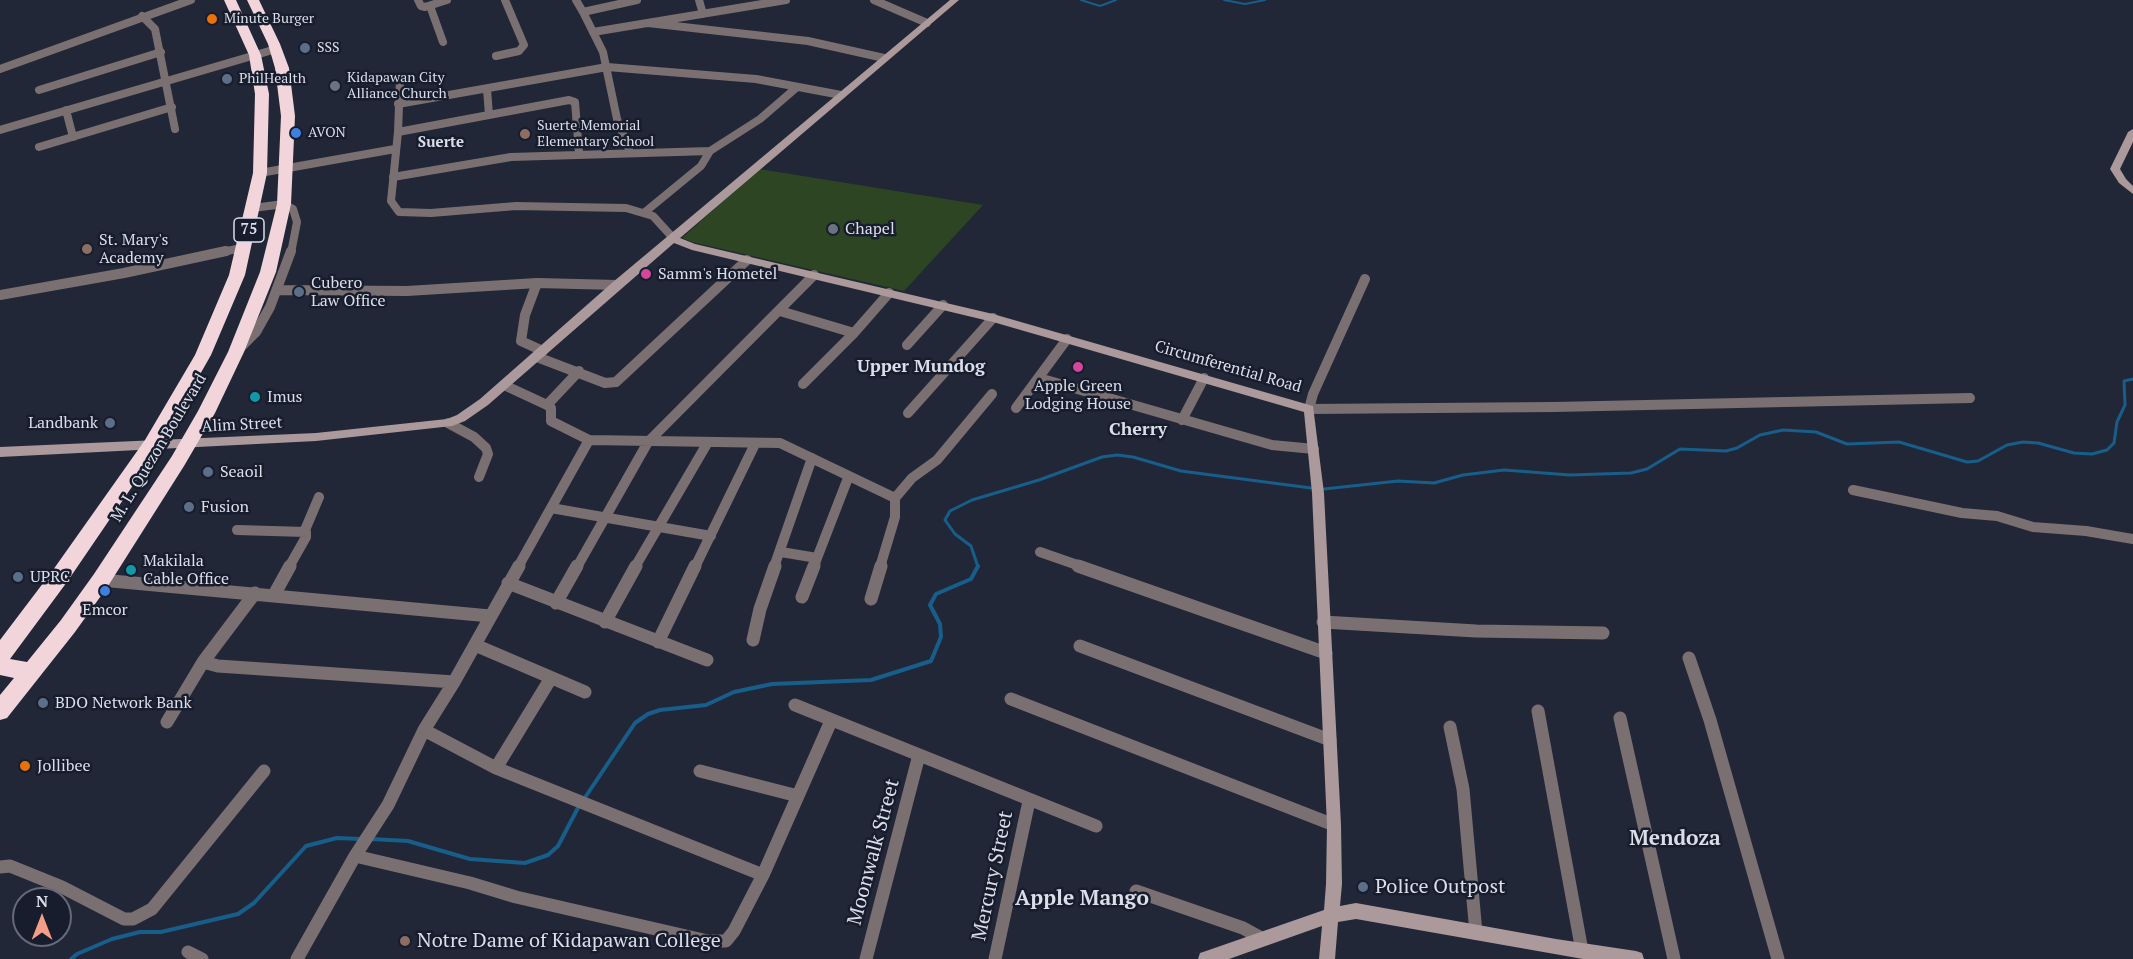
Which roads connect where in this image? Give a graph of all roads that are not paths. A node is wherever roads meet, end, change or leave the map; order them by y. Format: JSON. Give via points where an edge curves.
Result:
{"nodes":[{"id":1,"x":191,"y":0,"type":"edge"},
{"id":2,"x":230,"y":0,"type":"edge"},
{"id":3,"x":253,"y":0,"type":"edge"},
{"id":4,"x":418,"y":0,"type":"edge"},
{"id":5,"x":447,"y":0,"type":"edge"},
{"id":6,"x":505,"y":0,"type":"edge"},
{"id":7,"x":576,"y":0,"type":"edge"},
{"id":8,"x":637,"y":0,"type":"edge"},
{"id":9,"x":699,"y":0,"type":"edge"},
{"id":10,"x":786,"y":0,"type":"edge"},
{"id":11,"x":874,"y":0,"type":"edge"},
{"id":12,"x":955,"y":0,"type":"edge"},
{"id":13,"x":764,"y":2,"type":"edge"},
{"id":14,"x":430,"y":6,"type":"junction"},
{"id":15,"x":583,"y":12,"type":"junction"},
{"id":16,"x":703,"y":14,"type":"junction"},
{"id":17,"x":142,"y":16,"type":"junction"},
{"id":18,"x":648,"y":23,"type":"junction"},
{"id":19,"x":927,"y":23,"type":"junction"},
{"id":20,"x":593,"y":33,"type":"junction"},
{"id":21,"x":443,"y":42,"type":"dead end"},
{"id":22,"x":276,"y":49,"type":"junction"},
{"id":23,"x":161,"y":52,"type":"junction"},
{"id":24,"x":255,"y":55,"type":"junction"},
{"id":25,"x":496,"y":56,"type":"dead end"},
{"id":26,"x":884,"y":58,"type":"junction"},
{"id":27,"x":607,"y":67,"type":"junction"},
{"id":28,"x":0,"y":69,"type":"edge"},
{"id":29,"x":400,"y":79,"type":"dead end"},
{"id":30,"x":168,"y":80,"type":"junction"},
{"id":31,"x":796,"y":88,"type":"junction"},
{"id":32,"x":487,"y":89,"type":"junction"},
{"id":33,"x":39,"y":90,"type":"dead end"},
{"id":34,"x":841,"y":95,"type":"junction"},
{"id":35,"x":398,"y":104,"type":"junction"},
{"id":36,"x":172,"y":107,"type":"junction"},
{"id":37,"x":66,"y":110,"type":"junction"},
{"id":38,"x":489,"y":115,"type":"junction"},
{"id":39,"x":175,"y":129,"type":"dead end"},
{"id":40,"x":0,"y":130,"type":"edge"},
{"id":41,"x":398,"y":132,"type":"junction"},
{"id":42,"x":2133,"y":132,"type":"edge"},
{"id":43,"x":73,"y":137,"type":"junction"},
{"id":44,"x":39,"y":147,"type":"dead end"},
{"id":45,"x":395,"y":149,"type":"junction"},
{"id":46,"x":710,"y":150,"type":"junction"},
{"id":47,"x":630,"y":152,"type":"junction"},
{"id":48,"x":579,"y":153,"type":"junction"},
{"id":49,"x":287,"y":168,"type":"junction"},
{"id":50,"x":260,"y":173,"type":"junction"},
{"id":51,"x":393,"y":177,"type":"junction"},
{"id":52,"x":2133,"y":191,"type":"edge"},
{"id":53,"x":284,"y":204,"type":"junction"},
{"id":54,"x":253,"y":208,"type":"junction"},
{"id":55,"x":645,"y":212,"type":"junction"},
{"id":56,"x":674,"y":239,"type":"junction"},
{"id":57,"x":245,"y":247,"type":"junction"},
{"id":58,"x":747,"y":260,"type":"junction"},
{"id":59,"x":814,"y":275,"type":"junction"},
{"id":60,"x":1365,"y":279,"type":"dead end"},
{"id":61,"x":537,"y":283,"type":"junction"},
{"id":62,"x":617,"y":285,"type":"junction"},
{"id":63,"x":277,"y":290,"type":"junction"},
{"id":64,"x":889,"y":292,"type":"junction"},
{"id":65,"x":0,"y":295,"type":"edge"},
{"id":66,"x":943,"y":305,"type":"junction"},
{"id":67,"x":780,"y":310,"type":"junction"},
{"id":68,"x":993,"y":318,"type":"junction"},
{"id":69,"x":854,"y":333,"type":"junction"},
{"id":70,"x":1067,"y":339,"type":"junction"},
{"id":71,"x":907,"y":345,"type":"dead end"},
{"id":72,"x":236,"y":352,"type":"junction"},
{"id":73,"x":540,"y":354,"type":"junction"},
{"id":74,"x":579,"y":371,"type":"junction"},
{"id":75,"x":1039,"y":378,"type":"junction"},
{"id":76,"x":1204,"y":378,"type":"junction"},
{"id":77,"x":803,"y":384,"type":"dead end"},
{"id":78,"x":504,"y":385,"type":"junction"},
{"id":79,"x":992,"y":394,"type":"dead end"},
{"id":80,"x":1970,"y":398,"type":"dead end"},
{"id":81,"x":547,"y":405,"type":"junction"},
{"id":82,"x":1016,"y":408,"type":"dead end"},
{"id":83,"x":1309,"y":409,"type":"junction"},
{"id":84,"x":908,"y":412,"type":"dead end"},
{"id":85,"x":1182,"y":420,"type":"junction"},
{"id":86,"x":448,"y":423,"type":"junction"},
{"id":87,"x":589,"y":440,"type":"junction"},
{"id":88,"x":648,"y":442,"type":"junction"},
{"id":89,"x":708,"y":442,"type":"junction"},
{"id":90,"x":188,"y":444,"type":"junction"},
{"id":91,"x":755,"y":444,"type":"junction"},
{"id":92,"x":151,"y":445,"type":"junction"},
{"id":93,"x":1314,"y":449,"type":"junction"},
{"id":94,"x":0,"y":452,"type":"edge"},
{"id":95,"x":812,"y":458,"type":"junction"},
{"id":96,"x":479,"y":477,"type":"dead end"},
{"id":97,"x":848,"y":477,"type":"junction"},
{"id":98,"x":1853,"y":490,"type":"dead end"},
{"id":99,"x":319,"y":497,"type":"dead end"},
{"id":100,"x":895,"y":498,"type":"junction"},
{"id":101,"x":551,"y":508,"type":"junction"},
{"id":102,"x":604,"y":518,"type":"junction"},
{"id":103,"x":657,"y":526,"type":"junction"},
{"id":104,"x":237,"y":531,"type":"dead end"},
{"id":105,"x":304,"y":531,"type":"junction"},
{"id":106,"x":711,"y":536,"type":"junction"},
{"id":107,"x":2133,"y":539,"type":"edge"},
{"id":108,"x":781,"y":552,"type":"junction"},
{"id":109,"x":1040,"y":552,"type":"dead end"},
{"id":110,"x":817,"y":558,"type":"junction"},
{"id":111,"x":101,"y":580,"type":"junction"},
{"id":112,"x":508,"y":583,"type":"junction"},
{"id":113,"x":255,"y":593,"type":"junction"},
{"id":114,"x":274,"y":595,"type":"junction"},
{"id":115,"x":802,"y":597,"type":"dead end"},
{"id":116,"x":871,"y":599,"type":"dead end"},
{"id":117,"x":556,"y":603,"type":"junction"},
{"id":118,"x":490,"y":616,"type":"junction"},
{"id":119,"x":605,"y":622,"type":"junction"},
{"id":120,"x":1323,"y":622,"type":"junction"},
{"id":121,"x":1604,"y":633,"type":"dead end"},
{"id":122,"x":753,"y":640,"type":"dead end"},
{"id":123,"x":658,"y":642,"type":"junction"},
{"id":124,"x":475,"y":645,"type":"junction"},
{"id":125,"x":1080,"y":646,"type":"dead end"},
{"id":126,"x":1326,"y":653,"type":"junction"},
{"id":127,"x":0,"y":656,"type":"edge"},
{"id":128,"x":1689,"y":658,"type":"dead end"},
{"id":129,"x":707,"y":660,"type":"dead end"},
{"id":130,"x":203,"y":662,"type":"junction"},
{"id":131,"x":0,"y":666,"type":"edge"},
{"id":132,"x":33,"y":672,"type":"junction"},
{"id":133,"x":551,"y":678,"type":"junction"},
{"id":134,"x":454,"y":682,"type":"junction"},
{"id":135,"x":585,"y":692,"type":"dead end"},
{"id":136,"x":1011,"y":699,"type":"dead end"},
{"id":137,"x":795,"y":705,"type":"dead end"},
{"id":138,"x":0,"y":711,"type":"edge"},
{"id":139,"x":1538,"y":711,"type":"dead end"},
{"id":140,"x":1620,"y":718,"type":"dead end"},
{"id":141,"x":831,"y":721,"type":"junction"},
{"id":142,"x":167,"y":722,"type":"dead end"},
{"id":143,"x":1450,"y":727,"type":"dead end"},
{"id":144,"x":424,"y":730,"type":"junction"},
{"id":145,"x":1330,"y":740,"type":"junction"},
{"id":146,"x":919,"y":755,"type":"junction"},
{"id":147,"x":496,"y":768,"type":"junction"},
{"id":148,"x":264,"y":771,"type":"dead end"},
{"id":149,"x":700,"y":771,"type":"dead end"},
{"id":150,"x":798,"y":796,"type":"junction"},
{"id":151,"x":1029,"y":801,"type":"junction"},
{"id":152,"x":1334,"y":825,"type":"junction"},
{"id":153,"x":1096,"y":826,"type":"dead end"},
{"id":154,"x":358,"y":852,"type":"junction"},
{"id":155,"x":0,"y":867,"type":"edge"},
{"id":156,"x":763,"y":875,"type":"junction"},
{"id":157,"x":1136,"y":891,"type":"dead end"},
{"id":158,"x":1333,"y":915,"type":"junction"},
{"id":159,"x":1476,"y":933,"type":"junction"},
{"id":160,"x":1263,"y":939,"type":"junction"},
{"id":161,"x":1582,"y":951,"type":"junction"},
{"id":162,"x":188,"y":952,"type":"dead end"},
{"id":163,"x":1556,"y":953,"type":"edge"},
{"id":164,"x":202,"y":959,"type":"edge"},
{"id":165,"x":297,"y":959,"type":"edge"},
{"id":166,"x":866,"y":959,"type":"edge"},
{"id":167,"x":995,"y":959,"type":"edge"},
{"id":168,"x":1206,"y":959,"type":"edge"},
{"id":169,"x":1327,"y":959,"type":"edge"},
{"id":170,"x":1636,"y":959,"type":"edge"},
{"id":171,"x":1674,"y":959,"type":"edge"},
{"id":172,"x":1778,"y":959,"type":"edge"}],
"edges":[{"from":1,"to":17,"type":"street"},
{"from":2,"to":24,"type":"highway","name":"M. L. Quezon Boulevard","number":"75"},
{"from":3,"to":22,"type":"highway","name":"M. L. Quezon Boulevard","number":"75"},
{"from":4,"to":14,"type":"street","via":[[421,6]]},
{"from":5,"to":14,"type":"street"},
{"from":6,"to":25,"type":"street","via":[[524,45],[519,51]]},
{"from":7,"to":15,"type":"street"},
{"from":8,"to":15,"type":"street"},
{"from":9,"to":16,"type":"street"},
{"from":10,"to":13,"type":"street"},
{"from":11,"to":19,"type":"street"},
{"from":12,"to":19,"type":"street"},
{"from":13,"to":16,"type":"street"},
{"from":14,"to":21,"type":"street"},
{"from":15,"to":20,"type":"street"},
{"from":16,"to":18,"type":"street"},
{"from":17,"to":23,"type":"street","via":[[155,29]]},
{"from":17,"to":28,"type":"street"},
{"from":18,"to":20,"type":"street"},
{"from":18,"to":26,"type":"street","via":[[808,41]]},
{"from":19,"to":26,"type":"street"},
{"from":20,"to":27,"type":"street"},
{"from":22,"to":24,"type":"street"},
{"from":22,"to":49,"type":"highway","name":"M. L. Quezon Boulevard","number":"75","via":[[288,116]]},
{"from":23,"to":30,"type":"street"},
{"from":23,"to":33,"type":"street"},
{"from":24,"to":30,"type":"street"},
{"from":24,"to":50,"type":"highway","name":"M. L. Quezon Boulevard","number":"75","via":[[262,94]]},
{"from":26,"to":34,"type":"street"},
{"from":27,"to":31,"type":"street","via":[[749,78]]},
{"from":27,"to":32,"type":"street"},
{"from":27,"to":47,"type":"street","via":[[617,119]]},
{"from":29,"to":35,"type":"street"},
{"from":30,"to":36,"type":"street"},
{"from":30,"to":37,"type":"street"},
{"from":31,"to":34,"type":"street"},
{"from":31,"to":46,"type":"street","via":[[760,119]]},
{"from":32,"to":35,"type":"street"},
{"from":32,"to":38,"type":"street"},
{"from":34,"to":56,"type":"street"},
{"from":35,"to":41,"type":"street"},
{"from":36,"to":39,"type":"street"},
{"from":36,"to":43,"type":"street"},
{"from":37,"to":40,"type":"street"},
{"from":37,"to":43,"type":"street"},
{"from":38,"to":41,"type":"street"},
{"from":38,"to":48,"type":"street","via":[[569,100],[576,102]]},
{"from":41,"to":45,"type":"street"},
{"from":42,"to":52,"type":"street","via":[[2115,169]]},
{"from":43,"to":44,"type":"street"},
{"from":45,"to":49,"type":"street"},
{"from":45,"to":51,"type":"street"},
{"from":46,"to":47,"type":"street"},
{"from":46,"to":55,"type":"street","via":[[701,165]]},
{"from":47,"to":48,"type":"street"},
{"from":48,"to":51,"type":"street","via":[[498,158]]},
{"from":49,"to":50,"type":"street"},
{"from":49,"to":53,"type":"highway","name":"M. L. Quezon Boulevard","number":"75"},
{"from":50,"to":54,"type":"highway","name":"M. L. Quezon Boulevard","number":"75"},
{"from":51,"to":55,"type":"street","via":[[391,201],[399,212],[516,206],[613,207]]},
{"from":53,"to":54,"type":"street"},
{"from":53,"to":63,"type":"street","via":[[293,209],[297,222]]},
{"from":53,"to":72,"type":"highway","name":"M. L. Quezon Boulevard","number":"75","via":[[268,272]]},
{"from":54,"to":57,"type":"highway","name":"M. L. Quezon Boulevard","number":"75"},
{"from":55,"to":56,"type":"street"},
{"from":56,"to":58,"type":"street","name":"Circumferential Road"},
{"from":56,"to":62,"type":"street"},
{"from":57,"to":65,"type":"street"},
{"from":57,"to":92,"type":"highway","name":"M. L. Quezon Boulevard","number":"75","via":[[225,308],[203,355]]},
{"from":58,"to":59,"type":"street","name":"Circumferential Road"},
{"from":58,"to":74,"type":"street","via":[[616,382],[605,383]]},
{"from":59,"to":64,"type":"street","name":"Circumferential Road"},
{"from":59,"to":67,"type":"street"},
{"from":60,"to":83,"type":"street"},
{"from":61,"to":62,"type":"street"},
{"from":61,"to":63,"type":"street","via":[[407,291]]},
{"from":61,"to":73,"type":"street","via":[[525,315],[521,341]]},
{"from":62,"to":73,"type":"street"},
{"from":63,"to":72,"type":"street","via":[[256,332]]},
{"from":64,"to":66,"type":"street","name":"Circumferential Road"},
{"from":64,"to":69,"type":"street"},
{"from":66,"to":68,"type":"street","name":"Circumferential Road"},
{"from":66,"to":71,"type":"street"},
{"from":67,"to":69,"type":"street"},
{"from":67,"to":88,"type":"street"},
{"from":68,"to":70,"type":"street","name":"Circumferential Road"},
{"from":68,"to":84,"type":"street"},
{"from":69,"to":77,"type":"street"},
{"from":70,"to":75,"type":"street"},
{"from":70,"to":76,"type":"street","name":"Circumferential Road"},
{"from":72,"to":90,"type":"highway","name":"M. L. Quezon Boulevard","number":"75"},
{"from":73,"to":74,"type":"street"},
{"from":73,"to":78,"type":"street"},
{"from":74,"to":81,"type":"street"},
{"from":75,"to":82,"type":"street"},
{"from":75,"to":85,"type":"street"},
{"from":76,"to":83,"type":"street","name":"Circumferential Road"},
{"from":76,"to":85,"type":"street"},
{"from":78,"to":81,"type":"street"},
{"from":78,"to":86,"type":"street","via":[[472,411]]},
{"from":79,"to":100,"type":"street","via":[[937,460],[912,477]]},
{"from":80,"to":83,"type":"street"},
{"from":81,"to":87,"type":"street","via":[[551,408],[551,421]]},
{"from":83,"to":93,"type":"street","name":"Circumferential Road"},
{"from":85,"to":93,"type":"street","via":[[1272,445]]},
{"from":86,"to":90,"type":"street","name":"Alim Street"},
{"from":86,"to":96,"type":"street","via":[[486,448],[488,454]]},
{"from":87,"to":88,"type":"street"},
{"from":87,"to":101,"type":"street"},
{"from":88,"to":89,"type":"street"},
{"from":88,"to":102,"type":"street"},
{"from":89,"to":91,"type":"street"},
{"from":89,"to":103,"type":"street"},
{"from":90,"to":92,"type":"street","name":"Alim Street"},
{"from":90,"to":111,"type":"highway","name":"M. L. Quezon Boulevard","number":"75"},
{"from":91,"to":95,"type":"street","via":[[780,443]]},
{"from":91,"to":106,"type":"street"},
{"from":92,"to":94,"type":"street","name":"Alim Street"},
{"from":92,"to":127,"type":"highway","name":"M. L. Quezon Boulevard","number":"75"},
{"from":93,"to":120,"type":"street","name":"Circumferential Road"},
{"from":95,"to":97,"type":"street"},
{"from":95,"to":108,"type":"street"},
{"from":97,"to":100,"type":"street"},
{"from":97,"to":110,"type":"street"},
{"from":98,"to":107,"type":"street","via":[[1962,513],[1997,516],[2032,527]]},
{"from":99,"to":105,"type":"street"},
{"from":100,"to":116,"type":"street","via":[[895,518]]},
{"from":101,"to":102,"type":"street"},
{"from":101,"to":112,"type":"street"},
{"from":102,"to":103,"type":"street"},
{"from":102,"to":117,"type":"street"},
{"from":103,"to":106,"type":"street"},
{"from":103,"to":119,"type":"street"},
{"from":104,"to":105,"type":"street"},
{"from":105,"to":114,"type":"street","via":[[306,537]]},
{"from":106,"to":123,"type":"street"},
{"from":108,"to":110,"type":"street"},
{"from":108,"to":122,"type":"street"},
{"from":109,"to":126,"type":"street"},
{"from":110,"to":115,"type":"street"},
{"from":111,"to":113,"type":"street"},
{"from":111,"to":132,"type":"highway","name":"M. L. Quezon Boulevard","number":"75"},
{"from":112,"to":117,"type":"street"},
{"from":112,"to":118,"type":"street"},
{"from":113,"to":114,"type":"street"},
{"from":113,"to":130,"type":"street"},
{"from":114,"to":118,"type":"street"},
{"from":117,"to":119,"type":"street"},
{"from":118,"to":124,"type":"street"},
{"from":119,"to":123,"type":"street"},
{"from":120,"to":121,"type":"street","via":[[1476,631]]},
{"from":120,"to":126,"type":"street","name":"Circumferential Road"},
{"from":123,"to":129,"type":"street"},
{"from":124,"to":133,"type":"street"},
{"from":124,"to":134,"type":"street"},
{"from":125,"to":145,"type":"street"},
{"from":126,"to":145,"type":"street","name":"Circumferential Road"},
{"from":128,"to":172,"type":"street"},
{"from":130,"to":134,"type":"street"},
{"from":130,"to":142,"type":"street"},
{"from":131,"to":132,"type":"highway"},
{"from":132,"to":138,"type":"highway","name":"M. L. Quezon Boulevard","number":"75"},
{"from":133,"to":135,"type":"street"},
{"from":133,"to":147,"type":"street"},
{"from":134,"to":144,"type":"street"},
{"from":136,"to":152,"type":"street"},
{"from":137,"to":141,"type":"street"},
{"from":139,"to":161,"type":"street"},
{"from":140,"to":171,"type":"street"},
{"from":141,"to":146,"type":"street"},
{"from":141,"to":150,"type":"street"},
{"from":143,"to":159,"type":"street","via":[[1463,789]]},
{"from":144,"to":147,"type":"street"},
{"from":144,"to":154,"type":"street","via":[[399,784]]},
{"from":145,"to":152,"type":"street","name":"Circumferential Road"},
{"from":146,"to":151,"type":"street"},
{"from":146,"to":166,"type":"street","name":"Moonwalk Street"},
{"from":147,"to":156,"type":"street"},
{"from":148,"to":155,"type":"street","via":[[152,909],[133,919],[124,919],[10,866]]},
{"from":149,"to":150,"type":"street"},
{"from":150,"to":156,"type":"street"},
{"from":151,"to":153,"type":"street"},
{"from":151,"to":167,"type":"street","name":"Mercury Street"},
{"from":152,"to":158,"type":"street","name":"Circumferential Road"},
{"from":154,"to":156,"type":"street","via":[[516,897],[719,942],[730,937]]},
{"from":154,"to":165,"type":"street"},
{"from":157,"to":160,"type":"street","via":[[1243,928]]},
{"from":158,"to":159,"type":"street","via":[[1370,912]]},
{"from":158,"to":160,"type":"street"},
{"from":158,"to":169,"type":"street","name":"Circumferential Road"},
{"from":159,"to":163,"type":"street"},
{"from":160,"to":168,"type":"street"},
{"from":161,"to":163,"type":"street"},
{"from":161,"to":170,"type":"street"},
{"from":162,"to":164,"type":"street"}]}
